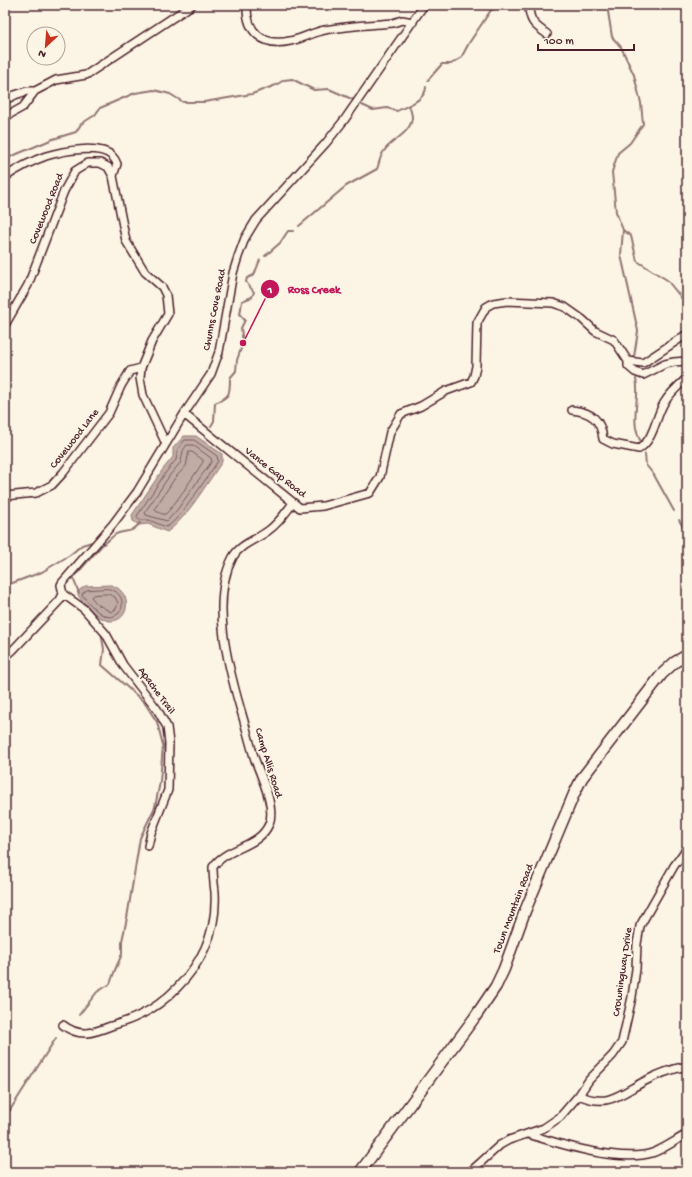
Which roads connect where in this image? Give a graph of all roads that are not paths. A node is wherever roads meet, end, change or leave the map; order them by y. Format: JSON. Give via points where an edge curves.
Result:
{"nodes":[{"id":1,"x":192,"y":5,"type":"edge"},
{"id":2,"x":247,"y":5,"type":"edge"},
{"id":3,"x":424,"y":5,"type":"edge"},
{"id":4,"x":529,"y":5,"type":"edge"},
{"id":5,"x":413,"y":22,"type":"junction"},
{"id":6,"x":547,"y":34,"type":"dead end"},
{"id":7,"x":35,"y":91,"type":"junction"},
{"id":8,"x":5,"y":100,"type":"edge"},
{"id":9,"x":5,"y":117,"type":"edge"},
{"id":10,"x":113,"y":176,"type":"junction"},
{"id":11,"x":5,"y":177,"type":"edge"},
{"id":12,"x":5,"y":325,"type":"edge"},
{"id":13,"x":687,"y":334,"type":"edge"},
{"id":14,"x":628,"y":361,"type":"junction"},
{"id":15,"x":687,"y":362,"type":"edge"},
{"id":16,"x":141,"y":368,"type":"junction"},
{"id":17,"x":687,"y":378,"type":"edge"},
{"id":18,"x":572,"y":410,"type":"dead end"},
{"id":19,"x":184,"y":414,"type":"junction"},
{"id":20,"x":166,"y":444,"type":"junction"},
{"id":21,"x":5,"y":496,"type":"edge"},
{"id":22,"x":293,"y":503,"type":"junction"},
{"id":23,"x":63,"y":594,"type":"junction"},
{"id":24,"x":687,"y":655,"type":"edge"},
{"id":25,"x":5,"y":657,"type":"edge"},
{"id":26,"x":148,"y":846,"type":"dead end"},
{"id":27,"x":687,"y":848,"type":"edge"},
{"id":28,"x":63,"y":1025,"type":"dead end"},
{"id":29,"x":687,"y":1066,"type":"edge"},
{"id":30,"x":579,"y":1095,"type":"junction"},
{"id":31,"x":528,"y":1134,"type":"junction"},
{"id":32,"x":687,"y":1134,"type":"edge"},
{"id":33,"x":360,"y":1172,"type":"edge"},
{"id":34,"x":470,"y":1172,"type":"edge"}],
"edges":[{"from":1,"to":7,"type":"street","via":[[86,75],[56,80]]},
{"from":2,"to":5,"type":"street","via":[[248,22],[252,28],[260,38],[274,43],[291,41],[326,30],[402,20]]},
{"from":3,"to":5,"type":"street","name":"Chunns Cove Road"},
{"from":4,"to":6,"type":"street","via":[[532,21]]},
{"from":5,"to":19,"type":"street","name":"Chunns Cove Road","via":[[345,119],[256,220],[245,238],[233,272],[216,363]]},
{"from":7,"to":8,"type":"street","via":[[27,91]]},
{"from":7,"to":9,"type":"street","via":[[23,107]]},
{"from":10,"to":11,"type":"street","via":[[117,164],[115,160],[112,155],[97,149],[47,156]]},
{"from":10,"to":12,"type":"street","name":"Covewood Road","via":[[108,167],[100,163],[88,164],[76,171],[64,191],[28,285]]},
{"from":10,"to":16,"type":"street","via":[[126,241],[145,272],[162,287],[166,295],[168,314],[152,341]]},
{"from":13,"to":14,"type":"street","via":[[643,363]]},
{"from":14,"to":15,"type":"street","via":[[628,366],[643,375],[674,362]]},
{"from":14,"to":22,"type":"street","name":"Vance Gap Road","via":[[614,340],[595,330],[565,307],[553,303],[492,303],[486,307],[477,323],[476,366],[471,382],[446,391],[422,406],[401,414],[390,432],[380,477],[370,493],[323,506],[300,508]]},
{"from":16,"to":20,"type":"street","via":[[143,395]]},
{"from":16,"to":21,"type":"street","name":"Covewood Lane","via":[[130,371],[109,413],[52,485],[36,493]]},
{"from":17,"to":18,"type":"street","via":[[672,391],[663,404],[648,440],[639,449],[613,444],[603,439],[595,418],[583,411]]},
{"from":19,"to":20,"type":"street","name":"Chunns Cove Road"},
{"from":19,"to":22,"type":"street","name":"Vance Gap Road"},
{"from":20,"to":23,"type":"street","name":"Chunns Cove Road","via":[[137,492],[62,583]]},
{"from":22,"to":28,"type":"street","name":"Camp Allis Road","via":[[271,530],[239,550],[234,556],[225,582],[222,602],[225,644],[231,674],[252,751],[269,799],[269,825],[260,837],[220,858],[213,868],[215,911],[212,927],[205,948],[184,981],[152,1008],[130,1020],[82,1033],[71,1031]]},
{"from":23,"to":25,"type":"street","name":"Chunns Cove Road","via":[[53,609]]},
{"from":23,"to":26,"type":"street","name":"Apache Trail","via":[[84,609],[106,634],[123,665],[167,726],[168,790]]},
{"from":24,"to":33,"type":"main road","name":"Town Mountain Road","via":[[662,674],[582,778],[496,986]]},
{"from":27,"to":30,"type":"street","name":"Crowningway Drive","via":[[640,926],[632,997],[622,1042]]},
{"from":29,"to":30,"type":"street","via":[[644,1082],[612,1099],[603,1101]]},
{"from":30,"to":31,"type":"street","name":"Crowningway Drive","via":[[560,1117],[544,1128]]},
{"from":31,"to":32,"type":"street","via":[[568,1146],[634,1156],[652,1153]]},
{"from":31,"to":34,"type":"street","name":"Crowningway Drive","via":[[500,1145]]}]}
